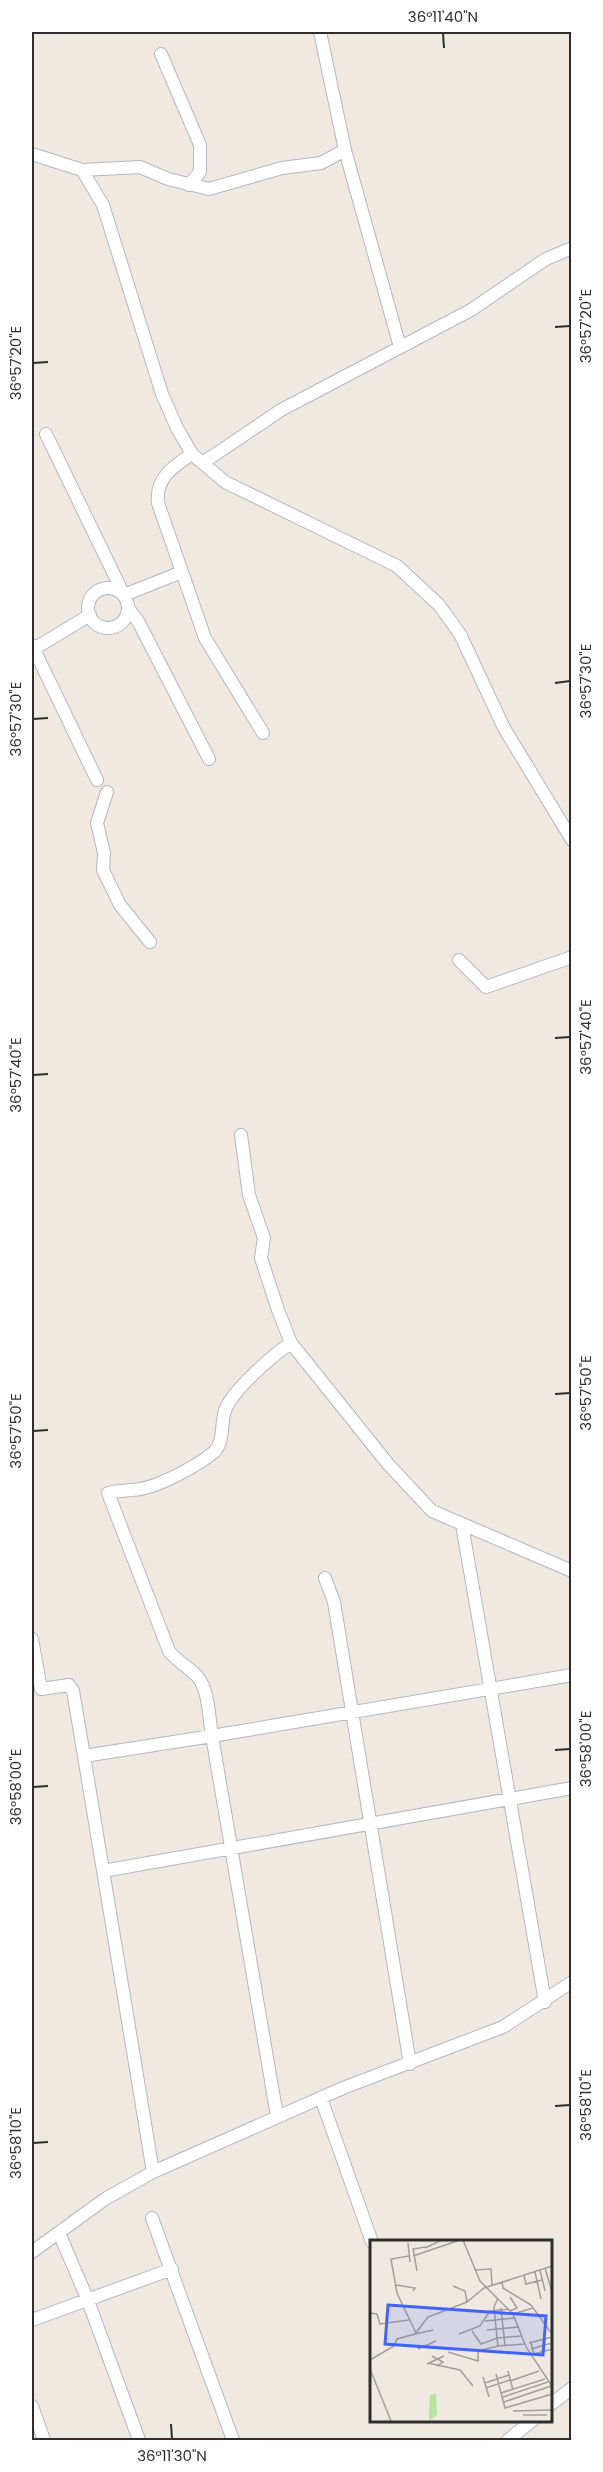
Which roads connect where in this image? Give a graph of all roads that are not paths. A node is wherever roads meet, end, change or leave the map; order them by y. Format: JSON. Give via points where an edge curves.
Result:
{"nodes":[{"id":1,"x":320,"y":32,"type":"edge"},
{"id":2,"x":161,"y":54,"type":"dead end"},
{"id":3,"x":345,"y":150,"type":"junction"},
{"id":4,"x":32,"y":154,"type":"edge"},
{"id":5,"x":82,"y":170,"type":"junction"},
{"id":6,"x":189,"y":185,"type":"junction"},
{"id":7,"x":572,"y":248,"type":"edge"},
{"id":8,"x":400,"y":347,"type":"junction"},
{"id":9,"x":46,"y":434,"type":"dead end"},
{"id":10,"x":192,"y":454,"type":"junction"},
{"id":11,"x":204,"y":462,"type":"junction"},
{"id":12,"x":182,"y":572,"type":"junction"},
{"id":13,"x":124,"y":595,"type":"junction"},
{"id":14,"x":128,"y":608,"type":"junction"},
{"id":15,"x":90,"y":615,"type":"junction"},
{"id":16,"x":32,"y":648,"type":"edge"},
{"id":17,"x":264,"y":733,"type":"dead end"},
{"id":18,"x":209,"y":759,"type":"dead end"},
{"id":19,"x":97,"y":780,"type":"dead end"},
{"id":20,"x":107,"y":792,"type":"dead end"},
{"id":21,"x":572,"y":840,"type":"edge"},
{"id":22,"x":150,"y":942,"type":"dead end"},
{"id":23,"x":572,"y":957,"type":"edge"},
{"id":24,"x":459,"y":960,"type":"dead end"},
{"id":25,"x":241,"y":1135,"type":"dead end"},
{"id":26,"x":291,"y":1343,"type":"junction"},
{"id":27,"x":462,"y":1525,"type":"junction"},
{"id":28,"x":572,"y":1571,"type":"edge"},
{"id":29,"x":325,"y":1578,"type":"dead end"},
{"id":30,"x":32,"y":1639,"type":"edge"},
{"id":31,"x":572,"y":1675,"type":"edge"},
{"id":32,"x":491,"y":1688,"type":"junction"},
{"id":33,"x":351,"y":1712,"type":"junction"},
{"id":34,"x":212,"y":1736,"type":"junction"},
{"id":35,"x":84,"y":1756,"type":"junction"},
{"id":36,"x":572,"y":1788,"type":"edge"},
{"id":37,"x":509,"y":1798,"type":"junction"},
{"id":38,"x":371,"y":1826,"type":"junction"},
{"id":39,"x":231,"y":1848,"type":"junction"},
{"id":40,"x":103,"y":1871,"type":"junction"},
{"id":41,"x":572,"y":1982,"type":"edge"},
{"id":42,"x":545,"y":2002,"type":"junction"},
{"id":43,"x":410,"y":2064,"type":"junction"},
{"id":44,"x":321,"y":2097,"type":"junction"},
{"id":45,"x":277,"y":2116,"type":"junction"},
{"id":46,"x":153,"y":2172,"type":"junction"},
{"id":47,"x":152,"y":2218,"type":"dead end"},
{"id":48,"x":59,"y":2233,"type":"junction"},
{"id":49,"x":371,"y":2240,"type":"edge"},
{"id":50,"x":32,"y":2252,"type":"edge"},
{"id":51,"x":172,"y":2269,"type":"junction"},
{"id":52,"x":87,"y":2298,"type":"junction"},
{"id":53,"x":32,"y":2320,"type":"edge"},
{"id":54,"x":572,"y":2388,"type":"edge"},
{"id":55,"x":552,"y":2403,"type":"edge"},
{"id":56,"x":32,"y":2406,"type":"edge"},
{"id":57,"x":532,"y":2421,"type":"edge"},
{"id":58,"x":44,"y":2440,"type":"edge"},
{"id":59,"x":139,"y":2440,"type":"edge"},
{"id":60,"x":233,"y":2440,"type":"edge"},
{"id":61,"x":508,"y":2440,"type":"edge"}],
"edges":[{"from":1,"to":3,"type":"street"},
{"from":2,"to":6,"type":"street","via":[[200,145],[200,172]]},
{"from":3,"to":6,"type":"street","via":[[321,163],[282,168],[208,189]]},
{"from":3,"to":8,"type":"street"},
{"from":4,"to":5,"type":"street"},
{"from":5,"to":6,"type":"street","via":[[140,167]]},
{"from":5,"to":10,"type":"street","via":[[103,205],[162,394]]},
{"from":7,"to":8,"type":"street","via":[[546,259],[471,310]]},
{"from":8,"to":11,"type":"street","via":[[281,410]]},
{"from":9,"to":13,"type":"street"},
{"from":10,"to":11,"type":"street"},
{"from":10,"to":12,"type":"street","via":[[171,468],[157,493]]},
{"from":11,"to":21,"type":"street","via":[[225,482],[397,566],[439,605],[460,634],[504,728]]},
{"from":12,"to":13,"type":"street"},
{"from":12,"to":17,"type":"street","via":[[205,638]]},
{"from":13,"to":14,"type":"street"},
{"from":13,"to":15,"type":"street","via":[[113,588],[101,589],[89,603]]},
{"from":14,"to":15,"type":"street","via":[[123,620],[112,627],[99,625]]},
{"from":14,"to":18,"type":"street"},
{"from":15,"to":16,"type":"street"},
{"from":16,"to":19,"type":"street"},
{"from":20,"to":22,"type":"street","via":[[97,823],[104,853],[103,870],[120,905]]},
{"from":23,"to":24,"type":"street","via":[[486,987]]},
{"from":25,"to":26,"type":"street","via":[[249,1195],[264,1238],[261,1258]]},
{"from":26,"to":27,"type":"street","via":[[388,1464],[432,1511]]},
{"from":26,"to":34,"type":"street","via":[[271,1357],[227,1406],[220,1445],[215,1452],[181,1473],[141,1489],[108,1494],[169,1651],[198,1677],[203,1688]]},
{"from":27,"to":28,"type":"street"},
{"from":27,"to":32,"type":"street"},
{"from":29,"to":33,"type":"street","via":[[334,1602]]},
{"from":30,"to":35,"type":"street","via":[[41,1689],[69,1685],[73,1690]]},
{"from":31,"to":32,"type":"street"},
{"from":32,"to":33,"type":"street"},
{"from":32,"to":37,"type":"street"},
{"from":33,"to":34,"type":"street"},
{"from":33,"to":38,"type":"street"},
{"from":34,"to":35,"type":"street"},
{"from":34,"to":39,"type":"street"},
{"from":35,"to":40,"type":"street"},
{"from":36,"to":37,"type":"street"},
{"from":37,"to":38,"type":"street"},
{"from":37,"to":42,"type":"street"},
{"from":38,"to":39,"type":"street"},
{"from":38,"to":43,"type":"street"},
{"from":39,"to":40,"type":"street"},
{"from":39,"to":45,"type":"street"},
{"from":40,"to":46,"type":"street"},
{"from":41,"to":42,"type":"street"},
{"from":42,"to":43,"type":"street","via":[[503,2027]]},
{"from":43,"to":44,"type":"street"},
{"from":44,"to":45,"type":"street"},
{"from":44,"to":49,"type":"street"},
{"from":45,"to":46,"type":"street"},
{"from":46,"to":48,"type":"street","via":[[105,2199]]},
{"from":47,"to":51,"type":"street"},
{"from":48,"to":50,"type":"street"},
{"from":48,"to":52,"type":"street"},
{"from":51,"to":52,"type":"street"},
{"from":51,"to":60,"type":"street"},
{"from":52,"to":53,"type":"street"},
{"from":52,"to":59,"type":"street"},
{"from":54,"to":55,"type":"street"},
{"from":56,"to":58,"type":"street"},
{"from":57,"to":61,"type":"street"}]}
